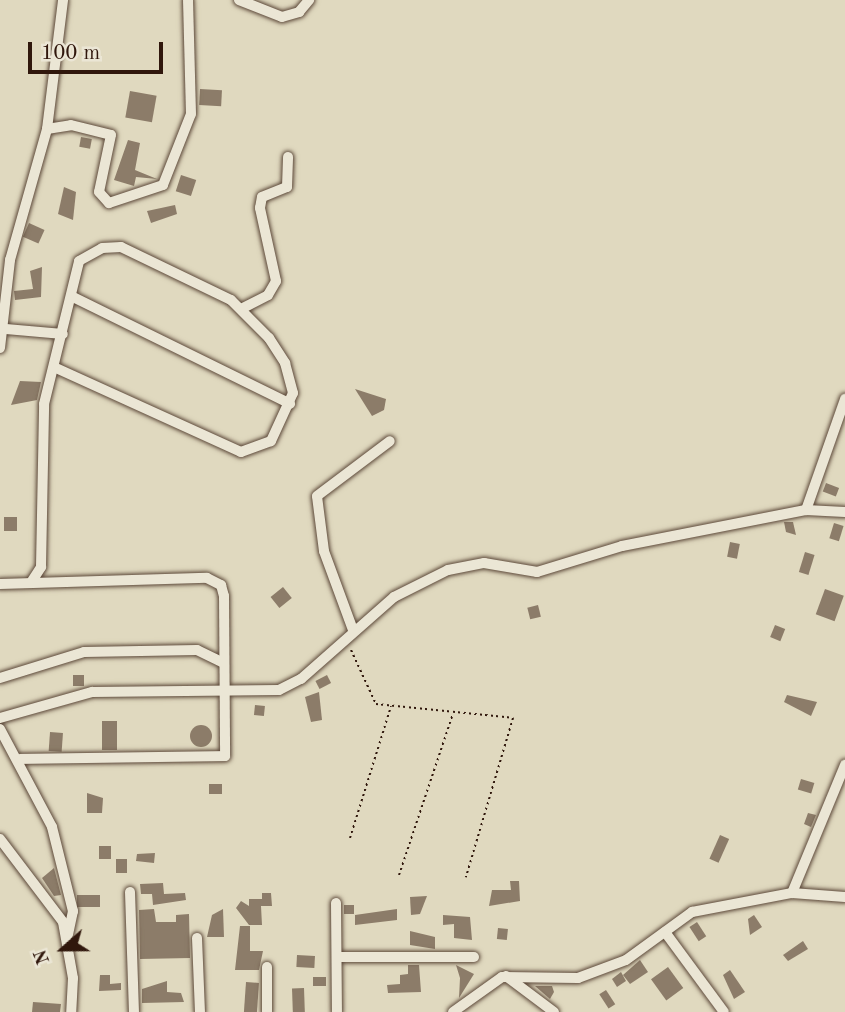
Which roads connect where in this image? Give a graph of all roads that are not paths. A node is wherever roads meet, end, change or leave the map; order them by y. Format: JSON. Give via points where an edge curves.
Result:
{"nodes":[{"id":1,"x":63,"y":0,"type":"edge"},
{"id":2,"x":188,"y":0,"type":"edge"},
{"id":3,"x":239,"y":0,"type":"edge"},
{"id":4,"x":309,"y":0,"type":"edge"},
{"id":5,"x":47,"y":129,"type":"junction"},
{"id":6,"x":288,"y":156,"type":"dead end"},
{"id":7,"x":73,"y":297,"type":"junction"},
{"id":8,"x":241,"y":309,"type":"junction"},
{"id":9,"x":6,"y":329,"type":"junction"},
{"id":10,"x":63,"y":334,"type":"junction"},
{"id":11,"x":0,"y":348,"type":"edge"},
{"id":12,"x":54,"y":367,"type":"junction"},
{"id":13,"x":845,"y":399,"type":"edge"},
{"id":14,"x":290,"y":404,"type":"junction"},
{"id":15,"x":390,"y":441,"type":"dead end"},
{"id":16,"x":806,"y":510,"type":"junction"},
{"id":17,"x":845,"y":512,"type":"edge"},
{"id":18,"x":32,"y":581,"type":"junction"},
{"id":19,"x":0,"y":584,"type":"edge"},
{"id":20,"x":349,"y":634,"type":"junction"},
{"id":21,"x":222,"y":662,"type":"junction"},
{"id":22,"x":0,"y":678,"type":"edge"},
{"id":23,"x":224,"y":694,"type":"junction"},
{"id":24,"x":0,"y":718,"type":"edge"},
{"id":25,"x":0,"y":729,"type":"edge"},
{"id":26,"x":19,"y":759,"type":"junction"},
{"id":27,"x":845,"y":765,"type":"edge"},
{"id":28,"x":0,"y":839,"type":"edge"},
{"id":29,"x":130,"y":892,"type":"dead end"},
{"id":30,"x":792,"y":893,"type":"junction"},
{"id":31,"x":845,"y":897,"type":"edge"},
{"id":32,"x":336,"y":903,"type":"dead end"},
{"id":33,"x":664,"y":932,"type":"junction"},
{"id":34,"x":68,"y":933,"type":"junction"},
{"id":35,"x":198,"y":938,"type":"dead end"},
{"id":36,"x":337,"y":957,"type":"junction"},
{"id":37,"x":474,"y":957,"type":"dead end"},
{"id":38,"x":267,"y":967,"type":"dead end"},
{"id":39,"x":506,"y":976,"type":"junction"},
{"id":40,"x":71,"y":1012,"type":"edge"},
{"id":41,"x":134,"y":1012,"type":"edge"},
{"id":42,"x":200,"y":1012,"type":"edge"},
{"id":43,"x":267,"y":1012,"type":"edge"},
{"id":44,"x":337,"y":1012,"type":"edge"},
{"id":45,"x":453,"y":1012,"type":"edge"},
{"id":46,"x":554,"y":1012,"type":"edge"},
{"id":47,"x":724,"y":1012,"type":"edge"}],
"edges":[{"from":1,"to":5,"type":"street"},
{"from":2,"to":5,"type":"street","via":[[191,114],[163,185],[109,203],[99,192],[111,135],[71,125]]},
{"from":3,"to":4,"type":"street","via":[[282,17],[299,12]]},
{"from":5,"to":9,"type":"street","via":[[10,260]]},
{"from":6,"to":8,"type":"street","via":[[287,187],[262,197],[260,208],[276,281],[268,295]]},
{"from":7,"to":8,"type":"street","via":[[79,261],[102,248],[121,247]]},
{"from":7,"to":10,"type":"street"},
{"from":7,"to":14,"type":"street"},
{"from":8,"to":14,"type":"street","via":[[285,363],[293,384]]},
{"from":9,"to":10,"type":"street"},
{"from":9,"to":11,"type":"street"},
{"from":10,"to":12,"type":"street"},
{"from":12,"to":14,"type":"street","via":[[241,452],[271,441]]},
{"from":12,"to":18,"type":"street","via":[[43,422],[41,567]]},
{"from":13,"to":16,"type":"street"},
{"from":15,"to":20,"type":"street","via":[[317,496],[324,551]]},
{"from":16,"to":17,"type":"street"},
{"from":16,"to":20,"type":"street","via":[[622,546],[537,572],[464,566],[408,589]]},
{"from":18,"to":19,"type":"street"},
{"from":18,"to":21,"type":"street","via":[[215,579],[224,596]]},
{"from":20,"to":23,"type":"street","via":[[292,685]]},
{"from":21,"to":22,"type":"street","via":[[197,650],[84,652]]},
{"from":21,"to":23,"type":"street"},
{"from":23,"to":24,"type":"street","via":[[92,692]]},
{"from":23,"to":26,"type":"street","via":[[228,752],[220,759]]},
{"from":25,"to":26,"type":"street"},
{"from":26,"to":34,"type":"street","via":[[65,871],[73,918]]},
{"from":27,"to":30,"type":"street"},
{"from":28,"to":34,"type":"street"},
{"from":29,"to":41,"type":"street"},
{"from":30,"to":31,"type":"street"},
{"from":30,"to":33,"type":"street","via":[[692,912]]},
{"from":32,"to":36,"type":"street"},
{"from":33,"to":39,"type":"street","via":[[626,960],[578,978]]},
{"from":33,"to":47,"type":"street"},
{"from":34,"to":40,"type":"street"},
{"from":35,"to":42,"type":"street"},
{"from":36,"to":37,"type":"street"},
{"from":36,"to":44,"type":"street"},
{"from":38,"to":43,"type":"street"},
{"from":39,"to":45,"type":"street"},
{"from":39,"to":46,"type":"street"}]}
